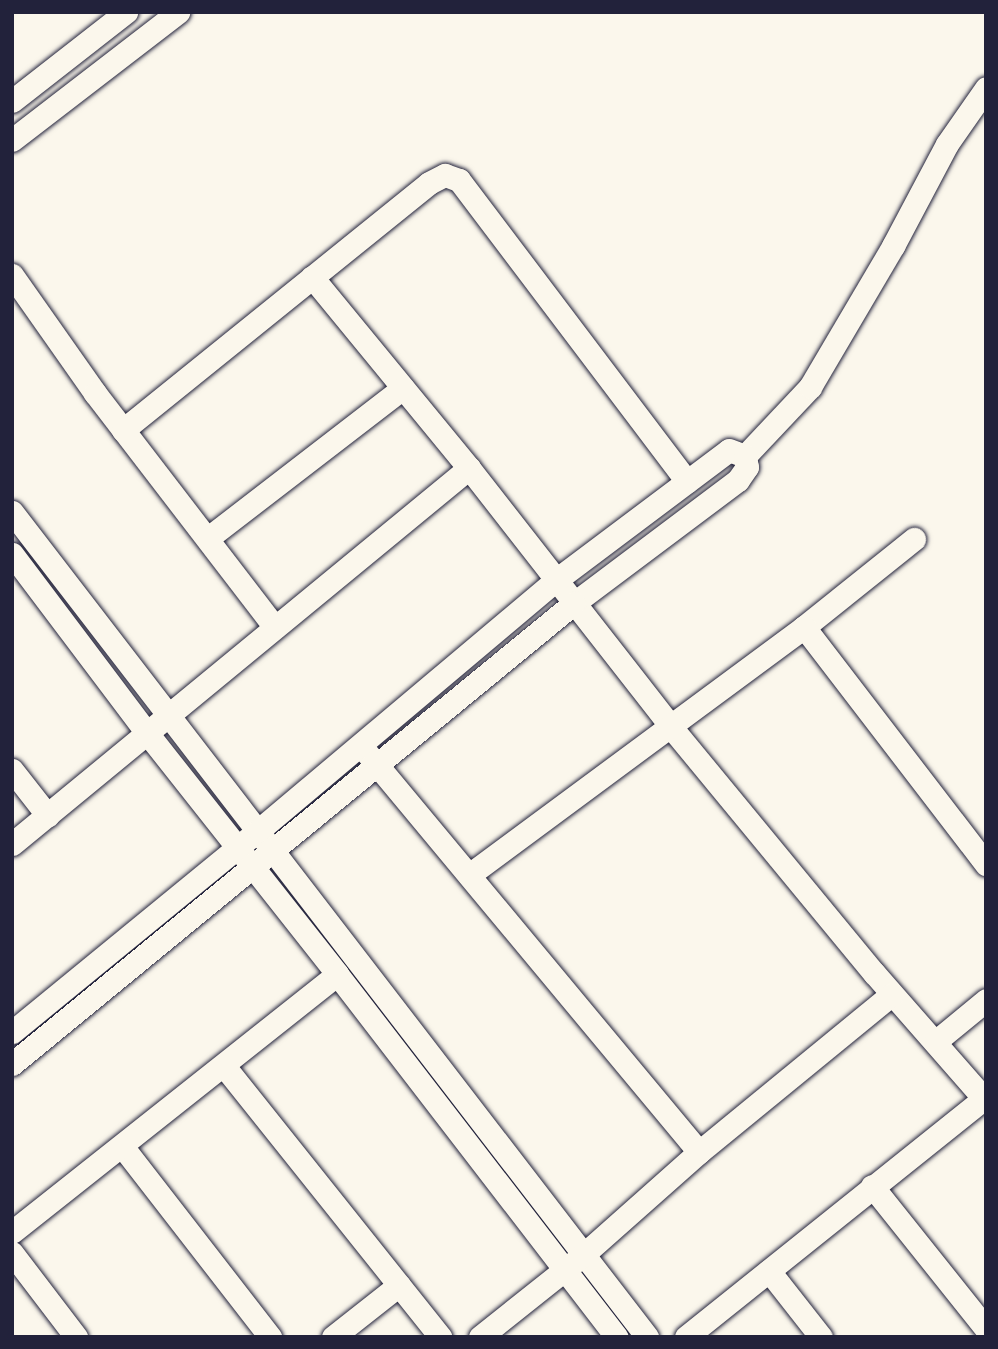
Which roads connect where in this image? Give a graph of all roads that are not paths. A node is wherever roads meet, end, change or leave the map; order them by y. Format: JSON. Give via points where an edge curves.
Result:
{"nodes":[{"id":1,"x":126,"y":12,"type":"edge"},
{"id":2,"x":178,"y":12,"type":"edge"},
{"id":3,"x":986,"y":88,"type":"edge"},
{"id":4,"x":12,"y":102,"type":"edge"},
{"id":5,"x":12,"y":140,"type":"edge"},
{"id":6,"x":12,"y":275,"type":"edge"},
{"id":7,"x":312,"y":277,"type":"junction"},
{"id":8,"x":403,"y":388,"type":"junction"},
{"id":9,"x":123,"y":430,"type":"junction"},
{"id":10,"x":745,"y":456,"type":"junction"},
{"id":11,"x":469,"y":468,"type":"junction"},
{"id":12,"x":687,"y":481,"type":"junction"},
{"id":13,"x":12,"y":512,"type":"edge"},
{"id":14,"x":208,"y":538,"type":"junction"},
{"id":15,"x":914,"y":539,"type":"dead end"},
{"id":16,"x":12,"y":554,"type":"edge"},
{"id":17,"x":556,"y":580,"type":"junction"},
{"id":18,"x":574,"y":603,"type":"junction"},
{"id":19,"x":274,"y":626,"type":"junction"},
{"id":20,"x":804,"y":627,"type":"junction"},
{"id":21,"x":169,"y":714,"type":"junction"},
{"id":22,"x":671,"y":727,"type":"junction"},
{"id":23,"x":147,"y":733,"type":"junction"},
{"id":24,"x":360,"y":745,"type":"junction"},
{"id":25,"x":377,"y":765,"type":"junction"},
{"id":26,"x":12,"y":770,"type":"edge"},
{"id":27,"x":48,"y":816,"type":"junction"},
{"id":28,"x":259,"y":830,"type":"junction"},
{"id":29,"x":12,"y":844,"type":"edge"},
{"id":30,"x":237,"y":848,"type":"junction"},
{"id":31,"x":274,"y":849,"type":"junction"},
{"id":32,"x":986,"y":864,"type":"edge"},
{"id":33,"x":251,"y":867,"type":"junction"},
{"id":34,"x":469,"y":875,"type":"junction"},
{"id":35,"x":337,"y":974,"type":"junction"},
{"id":36,"x":892,"y":994,"type":"junction"},
{"id":37,"x":986,"y":1000,"type":"edge"},
{"id":38,"x":12,"y":1032,"type":"edge"},
{"id":39,"x":935,"y":1042,"type":"junction"},
{"id":40,"x":12,"y":1064,"type":"edge"},
{"id":41,"x":224,"y":1066,"type":"junction"},
{"id":42,"x":985,"y":1100,"type":"edge"},
{"id":43,"x":122,"y":1146,"type":"junction"},
{"id":44,"x":699,"y":1152,"type":"junction"},
{"id":45,"x":872,"y":1186,"type":"junction"},
{"id":46,"x":12,"y":1232,"type":"edge"},
{"id":47,"x":12,"y":1253,"type":"edge"},
{"id":48,"x":583,"y":1255,"type":"junction"},
{"id":49,"x":564,"y":1270,"type":"junction"},
{"id":50,"x":769,"y":1271,"type":"junction"},
{"id":51,"x":399,"y":1285,"type":"junction"},
{"id":52,"x":986,"y":1329,"type":"edge"},
{"id":53,"x":76,"y":1337,"type":"edge"},
{"id":54,"x":270,"y":1337,"type":"edge"},
{"id":55,"x":334,"y":1337,"type":"edge"},
{"id":56,"x":440,"y":1337,"type":"edge"},
{"id":57,"x":480,"y":1337,"type":"edge"},
{"id":58,"x":617,"y":1337,"type":"edge"},
{"id":59,"x":648,"y":1337,"type":"edge"},
{"id":60,"x":685,"y":1337,"type":"edge"},
{"id":61,"x":821,"y":1337,"type":"edge"}],
"edges":[{"from":1,"to":4,"type":"street"},
{"from":2,"to":5,"type":"street"},
{"from":3,"to":10,"type":"street","via":[[947,144],[810,387]]},
{"from":6,"to":9,"type":"street"},
{"from":7,"to":8,"type":"street"},
{"from":7,"to":9,"type":"street"},
{"from":7,"to":12,"type":"street","via":[[429,183],[445,175],[459,180]]},
{"from":8,"to":11,"type":"street"},
{"from":8,"to":14,"type":"street"},
{"from":9,"to":14,"type":"street"},
{"from":10,"to":12,"type":"street","via":[[729,450]]},
{"from":10,"to":18,"type":"street","via":[[747,467],[738,480]]},
{"from":11,"to":17,"type":"street"},
{"from":11,"to":19,"type":"street"},
{"from":12,"to":17,"type":"street"},
{"from":13,"to":21,"type":"street"},
{"from":14,"to":19,"type":"street"},
{"from":15,"to":20,"type":"street"},
{"from":16,"to":23,"type":"street"},
{"from":17,"to":18,"type":"street"},
{"from":17,"to":24,"type":"street"},
{"from":18,"to":22,"type":"street"},
{"from":18,"to":25,"type":"street"},
{"from":19,"to":21,"type":"street"},
{"from":20,"to":22,"type":"street"},
{"from":20,"to":32,"type":"street"},
{"from":21,"to":23,"type":"street"},
{"from":21,"to":28,"type":"street"},
{"from":22,"to":34,"type":"street"},
{"from":22,"to":36,"type":"street"},
{"from":23,"to":27,"type":"street"},
{"from":23,"to":30,"type":"street"},
{"from":24,"to":25,"type":"street"},
{"from":24,"to":28,"type":"street"},
{"from":25,"to":31,"type":"street"},
{"from":25,"to":34,"type":"street"},
{"from":26,"to":27,"type":"street"},
{"from":27,"to":29,"type":"street"},
{"from":28,"to":30,"type":"street"},
{"from":28,"to":31,"type":"street"},
{"from":30,"to":33,"type":"street"},
{"from":30,"to":38,"type":"street"},
{"from":31,"to":33,"type":"street"},
{"from":31,"to":48,"type":"street"},
{"from":33,"to":35,"type":"street"},
{"from":33,"to":40,"type":"street"},
{"from":34,"to":44,"type":"street"},
{"from":35,"to":41,"type":"street"},
{"from":35,"to":49,"type":"street"},
{"from":36,"to":39,"type":"street"},
{"from":36,"to":44,"type":"street"},
{"from":37,"to":39,"type":"street"},
{"from":39,"to":42,"type":"street"},
{"from":41,"to":43,"type":"street"},
{"from":41,"to":51,"type":"street"},
{"from":42,"to":45,"type":"street"},
{"from":43,"to":46,"type":"street"},
{"from":43,"to":54,"type":"street"},
{"from":44,"to":48,"type":"street"},
{"from":45,"to":50,"type":"street"},
{"from":45,"to":52,"type":"street"},
{"from":47,"to":53,"type":"street"},
{"from":48,"to":49,"type":"street"},
{"from":48,"to":59,"type":"street"},
{"from":49,"to":57,"type":"street"},
{"from":49,"to":58,"type":"street"},
{"from":50,"to":60,"type":"street"},
{"from":50,"to":61,"type":"street"},
{"from":51,"to":55,"type":"street"},
{"from":51,"to":56,"type":"street"}]}
